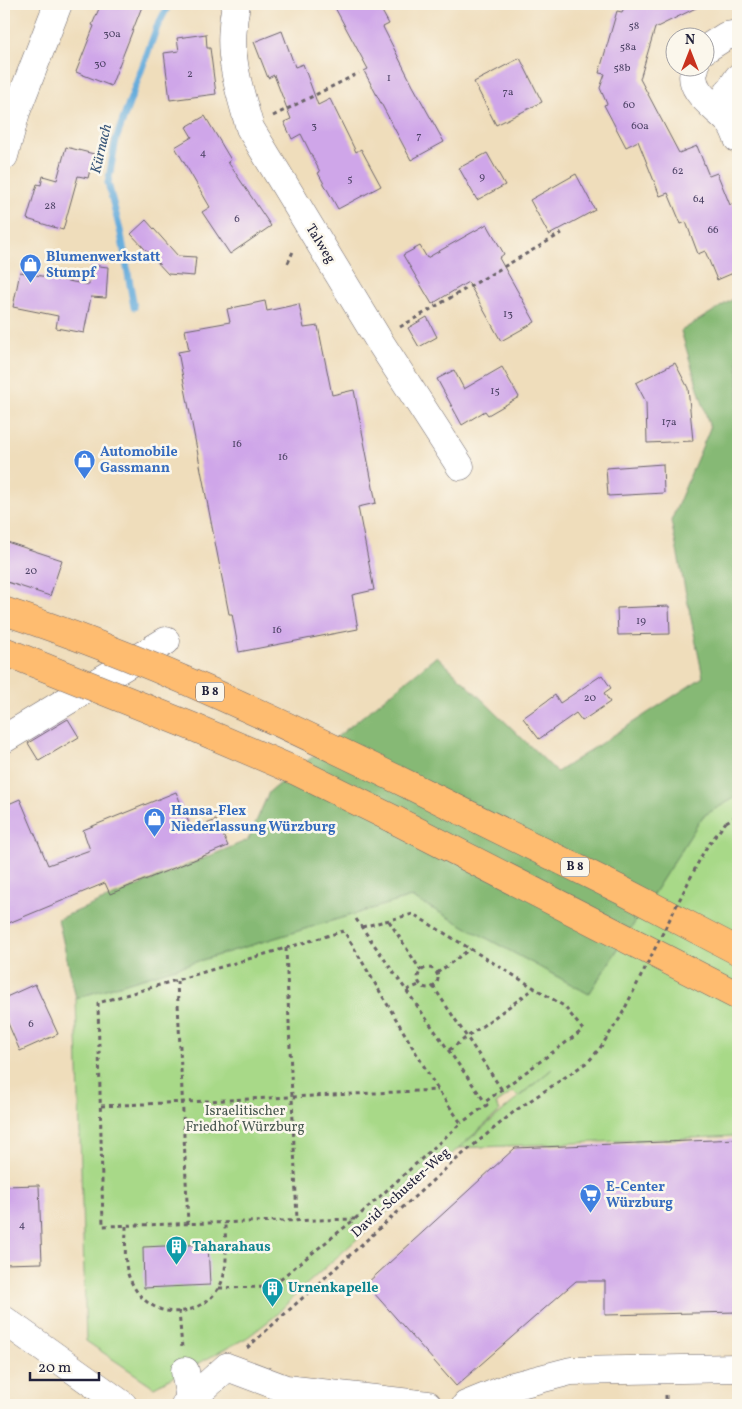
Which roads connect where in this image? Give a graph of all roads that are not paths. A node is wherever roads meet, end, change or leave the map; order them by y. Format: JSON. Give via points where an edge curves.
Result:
{"nodes":[{"id":1,"x":58,"y":4,"type":"edge"},
{"id":2,"x":236,"y":4,"type":"edge"},
{"id":3,"x":738,"y":34,"type":"edge"},
{"id":4,"x":714,"y":44,"type":"edge"},
{"id":5,"x":694,"y":78,"type":"edge"},
{"id":6,"x":738,"y":78,"type":"edge"},
{"id":7,"x":717,"y":110,"type":"junction"},
{"id":8,"x":738,"y":139,"type":"edge"},
{"id":9,"x":4,"y":156,"type":"edge"},
{"id":10,"x":460,"y":466,"type":"dead end"},
{"id":11,"x":4,"y":611,"type":"edge"},
{"id":12,"x":166,"y":641,"type":"dead end"},
{"id":13,"x":4,"y":651,"type":"edge"},
{"id":14,"x":4,"y":738,"type":"edge"},
{"id":15,"x":738,"y":951,"type":"edge"},
{"id":16,"x":738,"y":996,"type":"edge"},
{"id":17,"x":4,"y":1320,"type":"edge"},
{"id":18,"x":738,"y":1368,"type":"edge"},
{"id":19,"x":185,"y":1371,"type":"road end"},
{"id":20,"x":187,"y":1402,"type":"edge"},
{"id":21,"x":123,"y":1405,"type":"edge"},
{"id":22,"x":428,"y":1405,"type":"edge"},
{"id":23,"x":466,"y":1405,"type":"edge"}],
"edges":[{"from":1,"to":9,"type":"street","via":[[16,112]]},
{"from":2,"to":10,"type":"street","name":"Talweg","via":[[232,28],[234,60],[250,128],[378,340]]},
{"from":3,"to":4,"type":"street","via":[[726,36]]},
{"from":5,"to":7,"type":"street","via":[[696,90]]},
{"from":6,"to":7,"type":"street"},
{"from":7,"to":8,"type":"street","via":[[732,125]]},
{"from":11,"to":15,"type":"highway","number":"B 8","bridge":true,"via":[[118,653],[315,739]]},
{"from":12,"to":14,"type":"street"},
{"from":13,"to":16,"type":"highway","bridge":true,"via":[[298,772]]},
{"from":17,"to":21,"type":"street"},
{"from":18,"to":23,"type":"street","via":[[571,1371],[513,1386]]},
{"from":19,"to":20,"type":"street"},
{"from":20,"to":22,"type":"street","via":[[227,1367],[286,1389]]}]}
